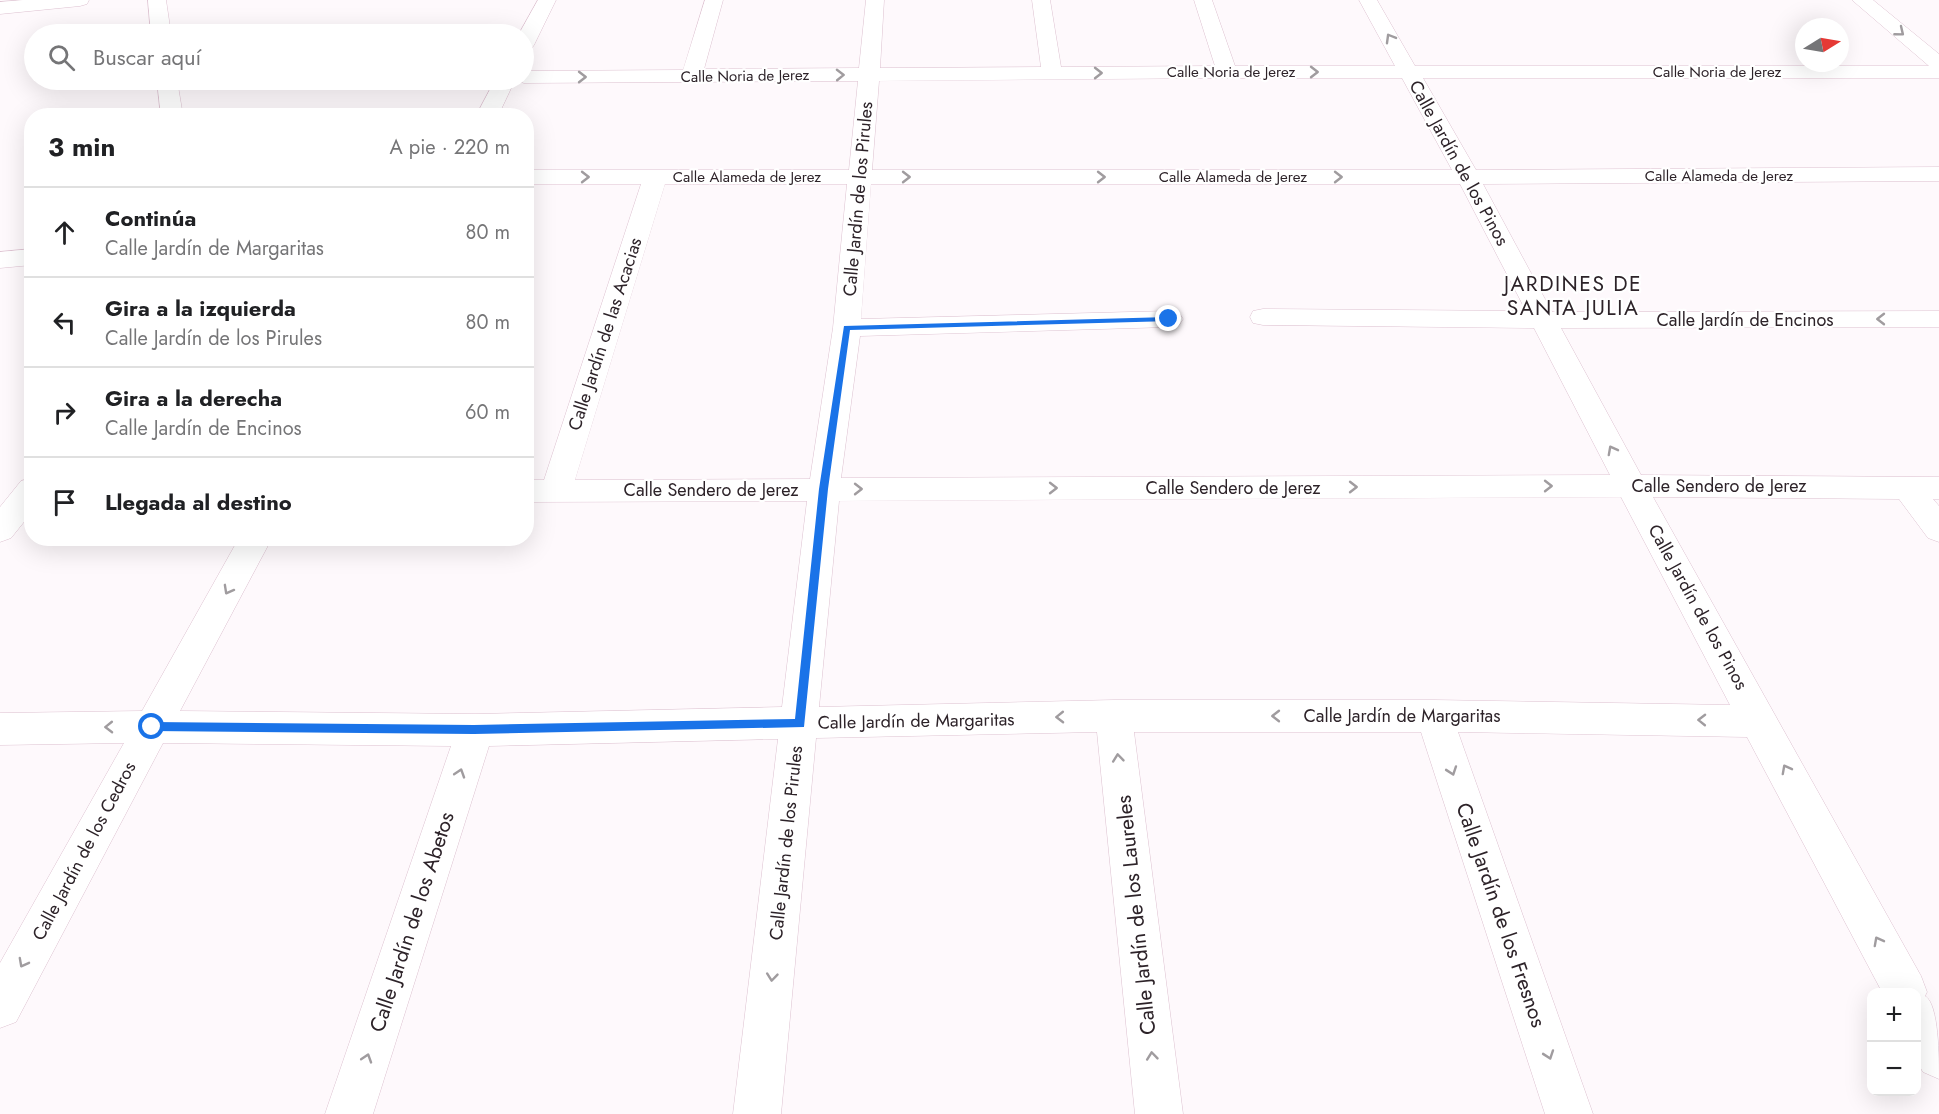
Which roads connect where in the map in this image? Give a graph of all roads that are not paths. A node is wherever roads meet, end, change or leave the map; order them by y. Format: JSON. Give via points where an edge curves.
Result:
{"nodes":[{"id":1,"x":80,"y":0,"type":"edge"},
{"id":2,"x":157,"y":0,"type":"edge"},
{"id":3,"x":547,"y":0,"type":"edge"},
{"id":4,"x":714,"y":0,"type":"edge"},
{"id":5,"x":875,"y":0,"type":"edge"},
{"id":6,"x":1041,"y":0,"type":"edge"},
{"id":7,"x":1203,"y":0,"type":"edge"},
{"id":8,"x":1368,"y":0,"type":"edge"},
{"id":9,"x":1861,"y":0,"type":"edge"},
{"id":10,"x":0,"y":8,"type":"edge"},
{"id":11,"x":160,"y":24,"type":"edge"},
{"id":12,"x":534,"y":25,"type":"edge"},
{"id":13,"x":1939,"y":64,"type":"edge"},
{"id":14,"x":1227,"y":72,"type":"junction"},
{"id":15,"x":1410,"y":72,"type":"junction"},
{"id":16,"x":1939,"y":72,"type":"edge"},
{"id":17,"x":1052,"y":73,"type":"junction"},
{"id":18,"x":869,"y":75,"type":"junction"},
{"id":19,"x":691,"y":76,"type":"junction"},
{"id":20,"x":534,"y":77,"type":"edge"},
{"id":21,"x":168,"y":90,"type":"edge"},
{"id":22,"x":500,"y":90,"type":"edge"},
{"id":23,"x":171,"y":108,"type":"edge"},
{"id":24,"x":491,"y":108,"type":"edge"},
{"id":25,"x":1939,"y":174,"type":"edge"},
{"id":26,"x":534,"y":177,"type":"edge"},
{"id":27,"x":655,"y":177,"type":"junction"},
{"id":28,"x":860,"y":177,"type":"junction"},
{"id":29,"x":1468,"y":177,"type":"junction"},
{"id":30,"x":24,"y":258,"type":"edge"},
{"id":31,"x":0,"y":260,"type":"edge"},
{"id":32,"x":1263,"y":317,"type":"dead end"},
{"id":33,"x":1169,"y":319,"type":"dead end"},
{"id":34,"x":1939,"y":319,"type":"edge"},
{"id":35,"x":1543,"y":320,"type":"junction"},
{"id":36,"x":847,"y":328,"type":"junction"},
{"id":37,"x":1631,"y":486,"type":"junction"},
{"id":38,"x":1908,"y":488,"type":"junction"},
{"id":39,"x":1939,"y":488,"type":"edge"},
{"id":40,"x":824,"y":489,"type":"junction"},
{"id":41,"x":541,"y":490,"type":"edge"},
{"id":42,"x":24,"y":500,"type":"edge"},
{"id":43,"x":0,"y":530,"type":"edge"},
{"id":44,"x":1939,"y":530,"type":"edge"},
{"id":45,"x":252,"y":546,"type":"edge"},
{"id":46,"x":1114,"y":716,"type":"junction"},
{"id":47,"x":1434,"y":716,"type":"junction"},
{"id":48,"x":1760,"y":721,"type":"junction"},
{"id":49,"x":800,"y":724,"type":"junction"},
{"id":50,"x":152,"y":727,"type":"junction"},
{"id":51,"x":0,"y":729,"type":"edge"},
{"id":52,"x":474,"y":730,"type":"junction"},
{"id":53,"x":1902,"y":988,"type":"edge"},
{"id":54,"x":0,"y":1006,"type":"edge"},
{"id":55,"x":1921,"y":1022,"type":"edge"},
{"id":56,"x":1939,"y":1056,"type":"edge"},
{"id":57,"x":349,"y":1114,"type":"edge"},
{"id":58,"x":757,"y":1114,"type":"edge"},
{"id":59,"x":1159,"y":1114,"type":"edge"},
{"id":60,"x":1569,"y":1114,"type":"edge"}],
"edges":[{"from":1,"to":10,"type":"street"},
{"from":2,"to":11,"type":"street"},
{"from":3,"to":12,"type":"street"},
{"from":4,"to":19,"type":"street"},
{"from":5,"to":18,"type":"street","name":"Calle Jardín de los Pirules"},
{"from":6,"to":17,"type":"street"},
{"from":7,"to":14,"type":"street"},
{"from":15,"to":8,"type":"street","name":"Calle Jardín de los Pinos","one_way":true},
{"from":9,"to":13,"type":"street","one_way":true},
{"from":14,"to":15,"type":"street","name":"Calle Noria de Jerez","one_way":true},
{"from":17,"to":14,"type":"street","name":"Calle Noria de Jerez","one_way":true},
{"from":15,"to":16,"type":"street","name":"Calle Noria de Jerez"},
{"from":15,"to":29,"type":"street","name":"Calle Jardín de los Pinos"},
{"from":17,"to":18,"type":"street","name":"Calle Noria de Jerez"},
{"from":19,"to":18,"type":"street","name":"Calle Noria de Jerez","one_way":true},
{"from":18,"to":28,"type":"street","name":"Calle Jardín de los Pirules"},
{"from":20,"to":19,"type":"street","name":"Calle Noria de Jerez","one_way":true},
{"from":21,"to":23,"type":"street"},
{"from":22,"to":24,"type":"street"},
{"from":25,"to":29,"type":"street","name":"Calle Alameda de Jerez"},
{"from":26,"to":27,"type":"street","name":"Calle Alameda de Jerez","one_way":true},
{"from":27,"to":28,"type":"street","name":"Calle Alameda de Jerez"},
{"from":27,"to":41,"type":"street","name":"Calle Jardín de las Acacias"},
{"from":28,"to":29,"type":"street","name":"Calle Alameda de Jerez","one_way":true},
{"from":28,"to":36,"type":"street","name":"Calle Jardín de los Pirules"},
{"from":29,"to":35,"type":"street","name":"Calle Jardín de los Pinos"},
{"from":30,"to":31,"type":"street"},
{"from":32,"to":35,"type":"street","name":"Calle Jardín de Encinos"},
{"from":33,"to":36,"type":"street"},
{"from":34,"to":35,"type":"street","name":"Calle Jardín de Encinos","one_way":true},
{"from":37,"to":35,"type":"street","name":"Calle Jardín de los Pinos","one_way":true},
{"from":36,"to":40,"type":"street","name":"Calle Jardín de los Pirules"},
{"from":37,"to":38,"type":"street","name":"Calle Sendero de Jerez"},
{"from":40,"to":37,"type":"street","name":"Calle Sendero de Jerez","one_way":true},
{"from":37,"to":48,"type":"street","name":"Calle Jardín de los Pinos"},
{"from":38,"to":39,"type":"street","name":"Calle Sendero de Jerez"},
{"from":38,"to":44,"type":"street"},
{"from":40,"to":41,"type":"street","name":"Calle Sendero de Jerez"},
{"from":40,"to":49,"type":"street","name":"Calle Jardín de los Pirules"},
{"from":42,"to":43,"type":"street"},
{"from":45,"to":50,"type":"street","name":"Calle Jardín de los Cedros","one_way":true},
{"from":47,"to":46,"type":"street","name":"Calle Jardín de Margaritas","one_way":true},
{"from":46,"to":49,"type":"street","name":"Calle Jardín de Margaritas","one_way":true},
{"from":59,"to":46,"type":"street","name":"Calle Jardín de los Laureles","one_way":true},
{"from":48,"to":47,"type":"street","name":"Calle Jardín de Margaritas","one_way":true},
{"from":47,"to":60,"type":"street","name":"Calle Jardín de los Fresnos","one_way":true},
{"from":53,"to":48,"type":"street","name":"Calle Jardín de los Pinos","one_way":true},
{"from":49,"to":52,"type":"street","name":"Calle Jardín de Margaritas"},
{"from":49,"to":58,"type":"street","name":"Calle Jardín de los Pirules","one_way":true},
{"from":50,"to":51,"type":"street","name":"Calle Jardín de Margaritas","one_way":true},
{"from":50,"to":52,"type":"street","name":"Calle Jardín de Margaritas"},
{"from":50,"to":54,"type":"street","name":"Calle Jardín de los Cedros","one_way":true},
{"from":57,"to":52,"type":"street","name":"Calle Jardín de los Abetos","one_way":true},
{"from":55,"to":56,"type":"street"}]}
